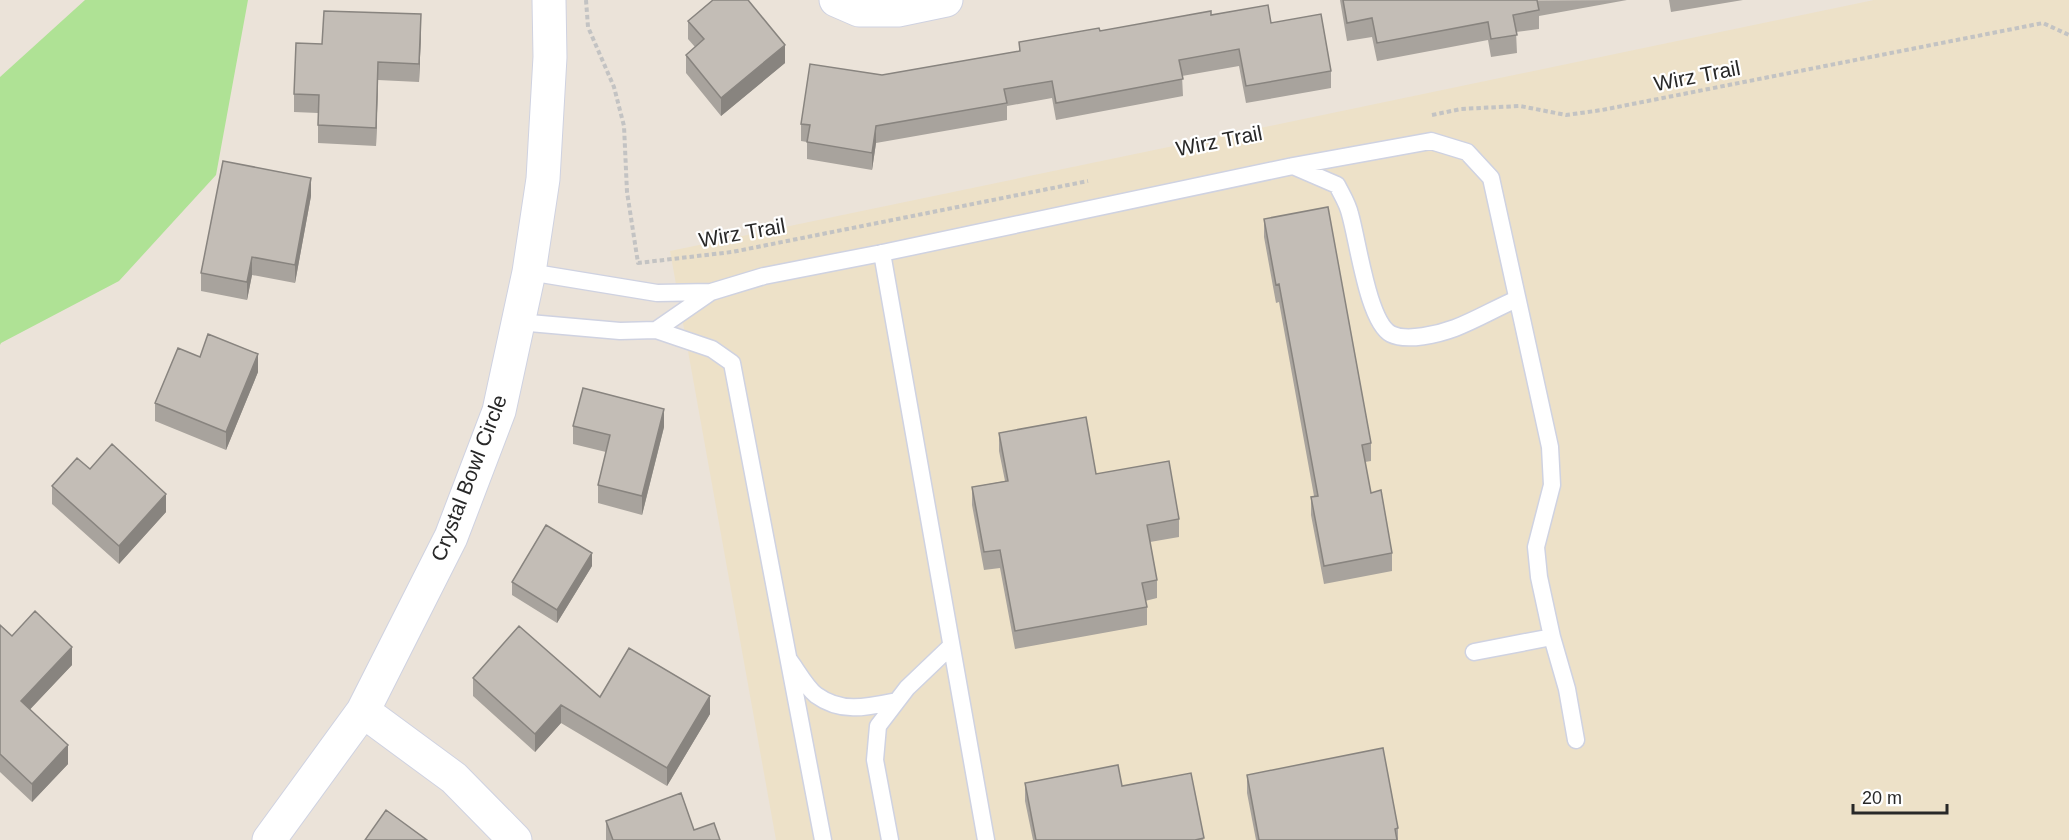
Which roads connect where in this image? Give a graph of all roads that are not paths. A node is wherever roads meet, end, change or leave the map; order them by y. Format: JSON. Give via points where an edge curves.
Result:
{"nodes":[{"id":1,"x":549,"y":0,"type":"edge"},
{"id":2,"x":836,"y":0,"type":"edge"},
{"id":3,"x":946,"y":0,"type":"edge"},
{"id":4,"x":1293,"y":166,"type":"junction"},
{"id":5,"x":882,"y":254,"type":"junction"},
{"id":6,"x":529,"y":272,"type":"junction"},
{"id":7,"x":711,"y":292,"type":"junction"},
{"id":8,"x":1517,"y":299,"type":"junction"},
{"id":9,"x":518,"y":322,"type":"junction"},
{"id":10,"x":656,"y":330,"type":"junction"},
{"id":11,"x":1552,"y":637,"type":"junction"},
{"id":12,"x":951,"y":646,"type":"junction"},
{"id":13,"x":1474,"y":652,"type":"dead end"},
{"id":14,"x":788,"y":658,"type":"junction"},
{"id":15,"x":897,"y":701,"type":"junction"},
{"id":16,"x":363,"y":711,"type":"junction"},
{"id":17,"x":1576,"y":740,"type":"dead end"},
{"id":18,"x":269,"y":840,"type":"edge"},
{"id":19,"x":515,"y":840,"type":"edge"},
{"id":20,"x":823,"y":840,"type":"edge"},
{"id":21,"x":890,"y":840,"type":"edge"},
{"id":22,"x":986,"y":840,"type":"edge"}],
"edges":[{"from":1,"to":6,"type":"street","name":"Crystal Bowl Circle","via":[[543,179]]},
{"from":2,"to":3,"type":"street","via":[[859,10],[898,10]]},
{"from":4,"to":5,"type":"lane"},
{"from":4,"to":8,"type":"lane","via":[[1431,141],[1467,152],[1491,178]]},
{"from":4,"to":8,"type":"lane","via":[[1337,185],[1350,212],[1373,310],[1383,328],[1392,334],[1428,335],[1454,328]]},
{"from":5,"to":7,"type":"lane","via":[[764,276]]},
{"from":5,"to":12,"type":"lane"},
{"from":6,"to":7,"type":"lane","via":[[657,293]]},
{"from":6,"to":9,"type":"street","name":"Crystal Bowl Circle"},
{"from":7,"to":10,"type":"lane"},
{"from":8,"to":11,"type":"lane","via":[[1550,447],[1552,485],[1536,547]]},
{"from":9,"to":10,"type":"lane","via":[[620,331]]},
{"from":9,"to":16,"type":"street","name":"Crystal Bowl Circle","via":[[499,411],[451,537]]},
{"from":10,"to":14,"type":"lane","via":[[712,349],[732,363]]},
{"from":11,"to":13,"type":"lane"},
{"from":11,"to":17,"type":"lane"},
{"from":12,"to":15,"type":"lane"},
{"from":12,"to":22,"type":"lane"},
{"from":14,"to":15,"type":"lane","via":[[816,694],[840,707]]},
{"from":14,"to":20,"type":"lane"},
{"from":15,"to":21,"type":"lane","via":[[878,726],[875,760]]},
{"from":16,"to":18,"type":"street","name":"Crystal Bowl Circle"},
{"from":16,"to":19,"type":"street","via":[[454,778]]}]}
